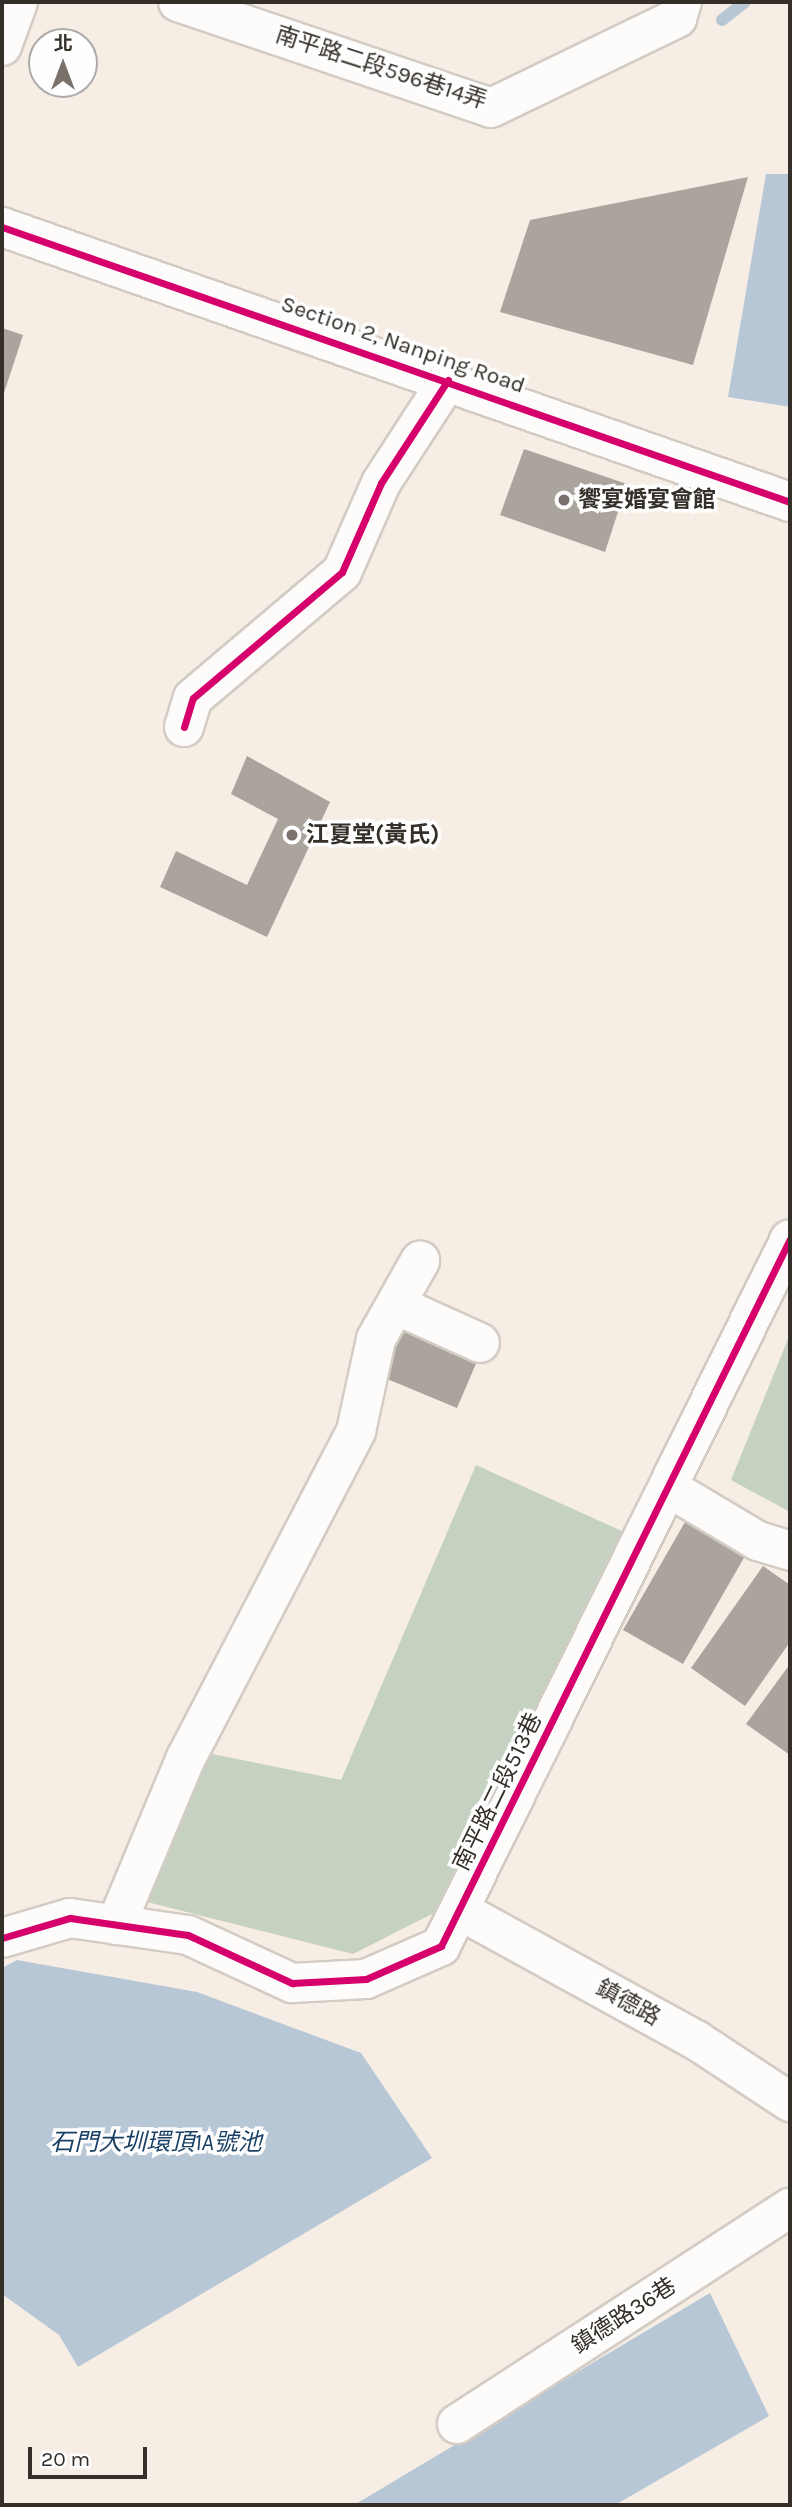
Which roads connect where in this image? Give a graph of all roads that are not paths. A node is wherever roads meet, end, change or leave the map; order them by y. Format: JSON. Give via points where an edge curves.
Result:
{"nodes":[{"id":1,"x":18,"y":2,"type":"edge"},
{"id":2,"x":178,"y":2,"type":"edge"},
{"id":3,"x":682,"y":2,"type":"edge"},
{"id":4,"x":2,"y":46,"type":"edge"},
{"id":5,"x":2,"y":227,"type":"edge"},
{"id":6,"x":448,"y":380,"type":"junction"},
{"id":7,"x":790,"y":502,"type":"edge"},
{"id":8,"x":184,"y":727,"type":"dead end"},
{"id":9,"x":790,"y":1239,"type":"edge"},
{"id":10,"x":420,"y":1261,"type":"dead end"},
{"id":11,"x":396,"y":1305,"type":"junction"},
{"id":12,"x":480,"y":1343,"type":"dead end"},
{"id":13,"x":670,"y":1488,"type":"junction"},
{"id":14,"x":790,"y":1551,"type":"edge"},
{"id":15,"x":461,"y":1911,"type":"junction"},
{"id":16,"x":116,"y":1925,"type":"junction"},
{"id":17,"x":2,"y":1938,"type":"edge"},
{"id":18,"x":790,"y":2102,"type":"edge"},
{"id":19,"x":790,"y":2208,"type":"edge"},
{"id":20,"x":457,"y":2424,"type":"dead end"}],
"edges":[{"from":1,"to":4,"type":"street"},
{"from":2,"to":3,"type":"street","name":"南平路二段596巷14弄","via":[[491,108],[677,18]]},
{"from":5,"to":6,"type":"street","name":"Section 2, Nanping Road"},
{"from":6,"to":7,"type":"street","name":"Section 2, Nanping Road"},
{"from":6,"to":8,"type":"street","via":[[381,483],[342,572],[193,698]]},
{"from":9,"to":13,"type":"street","name":"南平路二段513巷"},
{"from":10,"to":11,"type":"street"},
{"from":11,"to":12,"type":"street"},
{"from":11,"to":16,"type":"street","via":[[376,1339],[356,1431],[186,1758]]},
{"from":13,"to":14,"type":"street","via":[[758,1541]]},
{"from":13,"to":15,"type":"street","name":"南平路二段513巷"},
{"from":15,"to":16,"type":"street","name":"南平路二段513巷","via":[[441,1946],[366,1979],[292,1983],[188,1935]]},
{"from":15,"to":18,"type":"street","name":"鎮德路","via":[[696,2040]]},
{"from":16,"to":17,"type":"street","name":"南平路二段513巷","via":[[70,1918]]},
{"from":19,"to":20,"type":"street","name":"鎮德路36巷"}]}
